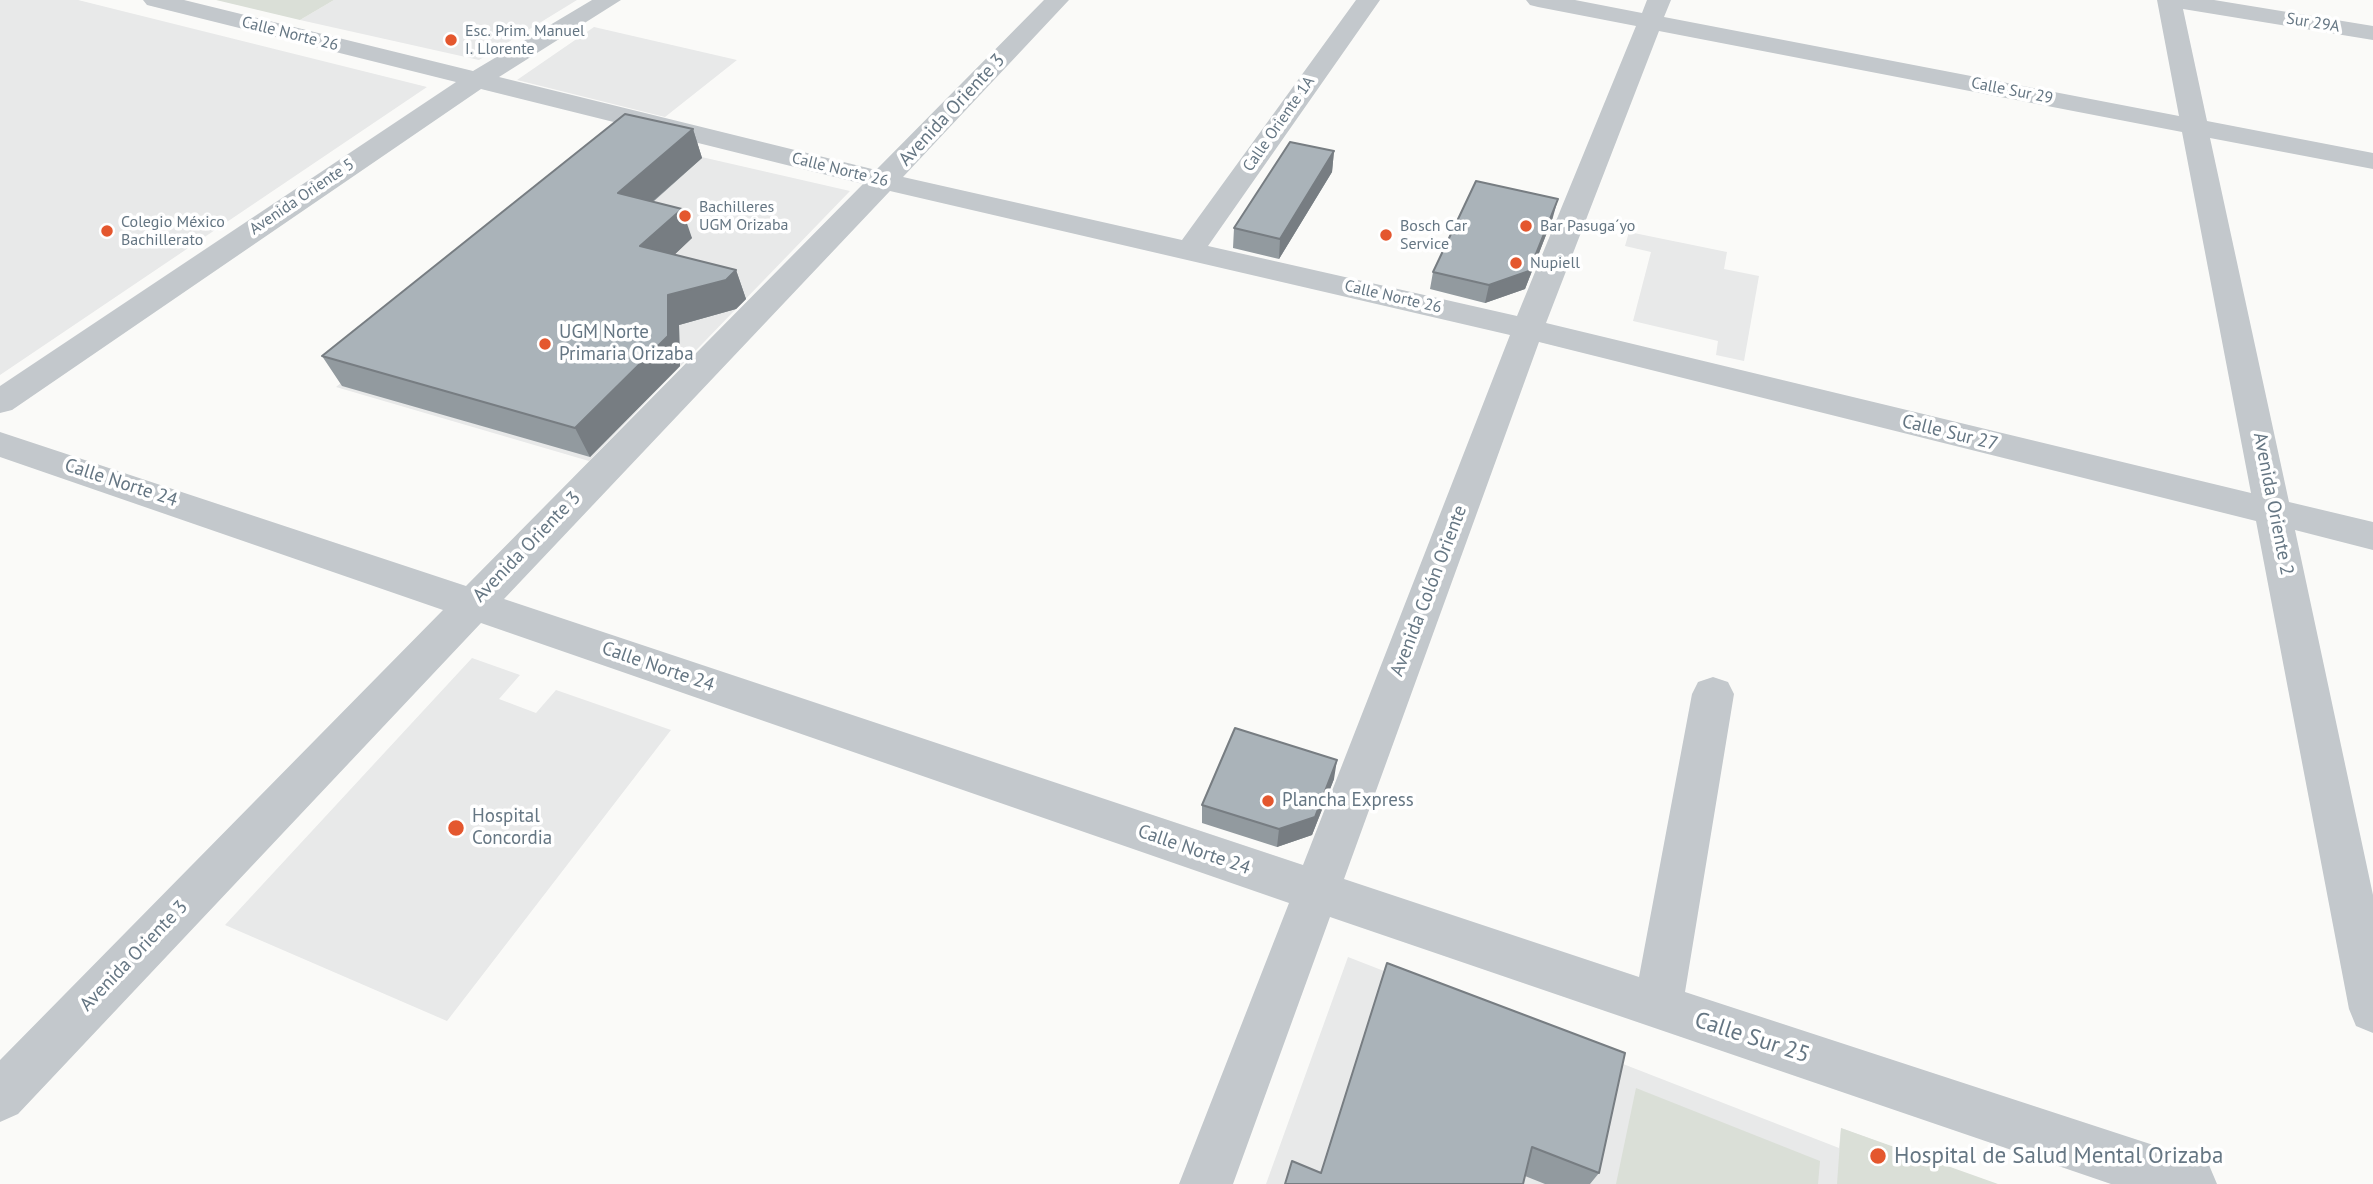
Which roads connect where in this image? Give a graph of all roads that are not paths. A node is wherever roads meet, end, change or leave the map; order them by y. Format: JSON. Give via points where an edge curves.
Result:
{"nodes":[{"id":1,"x":155,"y":0,"type":"edge"},
{"id":2,"x":609,"y":0,"type":"edge"},
{"id":3,"x":1057,"y":0,"type":"edge"},
{"id":4,"x":1368,"y":0,"type":"edge"},
{"id":5,"x":1538,"y":0,"type":"edge"},
{"id":6,"x":2171,"y":6,"type":"edge"},
{"id":7,"x":1655,"y":10,"type":"edge"},
{"id":8,"x":2373,"y":33,"type":"edge"},
{"id":9,"x":2373,"y":48,"type":"edge"},
{"id":10,"x":475,"y":81,"type":"junction"},
{"id":11,"x":2197,"y":127,"type":"junction"},
{"id":12,"x":2373,"y":161,"type":"edge"},
{"id":13,"x":885,"y":181,"type":"junction"},
{"id":14,"x":1191,"y":249,"type":"junction"},
{"id":15,"x":1528,"y":329,"type":"junction"},
{"id":16,"x":0,"y":402,"type":"edge"},
{"id":17,"x":0,"y":444,"type":"edge"},
{"id":18,"x":2274,"y":513,"type":"junction"},
{"id":19,"x":2373,"y":536,"type":"edge"},
{"id":20,"x":472,"y":604,"type":"junction"},
{"id":21,"x":1713,"y":694,"type":"dead end"},
{"id":22,"x":1315,"y":891,"type":"junction"},
{"id":23,"x":1658,"y":1007,"type":"junction"},
{"id":24,"x":2373,"y":1009,"type":"edge"},
{"id":25,"x":0,"y":1096,"type":"edge"},
{"id":26,"x":1206,"y":1184,"type":"edge"},
{"id":27,"x":2190,"y":1184,"type":"edge"}],
"edges":[{"from":1,"to":10,"type":"street","name":"Calle Norte 26"},
{"from":2,"to":10,"type":"street","name":"Avenida Oriente 5"},
{"from":3,"to":13,"type":"street","name":"Avenida Oriente 3"},
{"from":4,"to":14,"type":"street","name":"Calle Oriente 1A"},
{"from":5,"to":7,"type":"street","name":"Calle Sur 29"},
{"from":6,"to":8,"type":"street","name":"Sur 29A"},
{"from":6,"to":9,"type":"street","name":"Sur 29A"},
{"from":6,"to":11,"type":"street","name":"Avenida Oriente 2"},
{"from":7,"to":11,"type":"street","name":"Calle Sur 29"},
{"from":7,"to":15,"type":"street","name":"Avenida Colón Oriente"},
{"from":10,"to":13,"type":"street","name":"Calle Norte 26"},
{"from":10,"to":16,"type":"street","name":"Avenida Oriente 5"},
{"from":11,"to":12,"type":"street","name":"Calle Sur 29"},
{"from":11,"to":18,"type":"street","name":"Avenida Oriente 2"},
{"from":13,"to":14,"type":"street","name":"Calle Norte 26"},
{"from":13,"to":20,"type":"street","name":"Avenida Oriente 3"},
{"from":14,"to":15,"type":"street","name":"Calle Norte 26"},
{"from":15,"to":18,"type":"street","name":"Calle Sur 27"},
{"from":15,"to":22,"type":"street","name":"Avenida Colón Oriente"},
{"from":17,"to":20,"type":"street","name":"Calle Norte 24"},
{"from":18,"to":19,"type":"street","name":"Calle Sur 27"},
{"from":18,"to":24,"type":"street","name":"Avenida Oriente 2"},
{"from":20,"to":22,"type":"street","name":"Calle Norte 24"},
{"from":20,"to":25,"type":"street","name":"Avenida Oriente 3"},
{"from":21,"to":23,"type":"street"},
{"from":22,"to":23,"type":"street","name":"Calle Sur 25"},
{"from":22,"to":26,"type":"street","name":"Avenida Colón Oriente"},
{"from":23,"to":27,"type":"street","name":"Calle Sur 25"}]}
